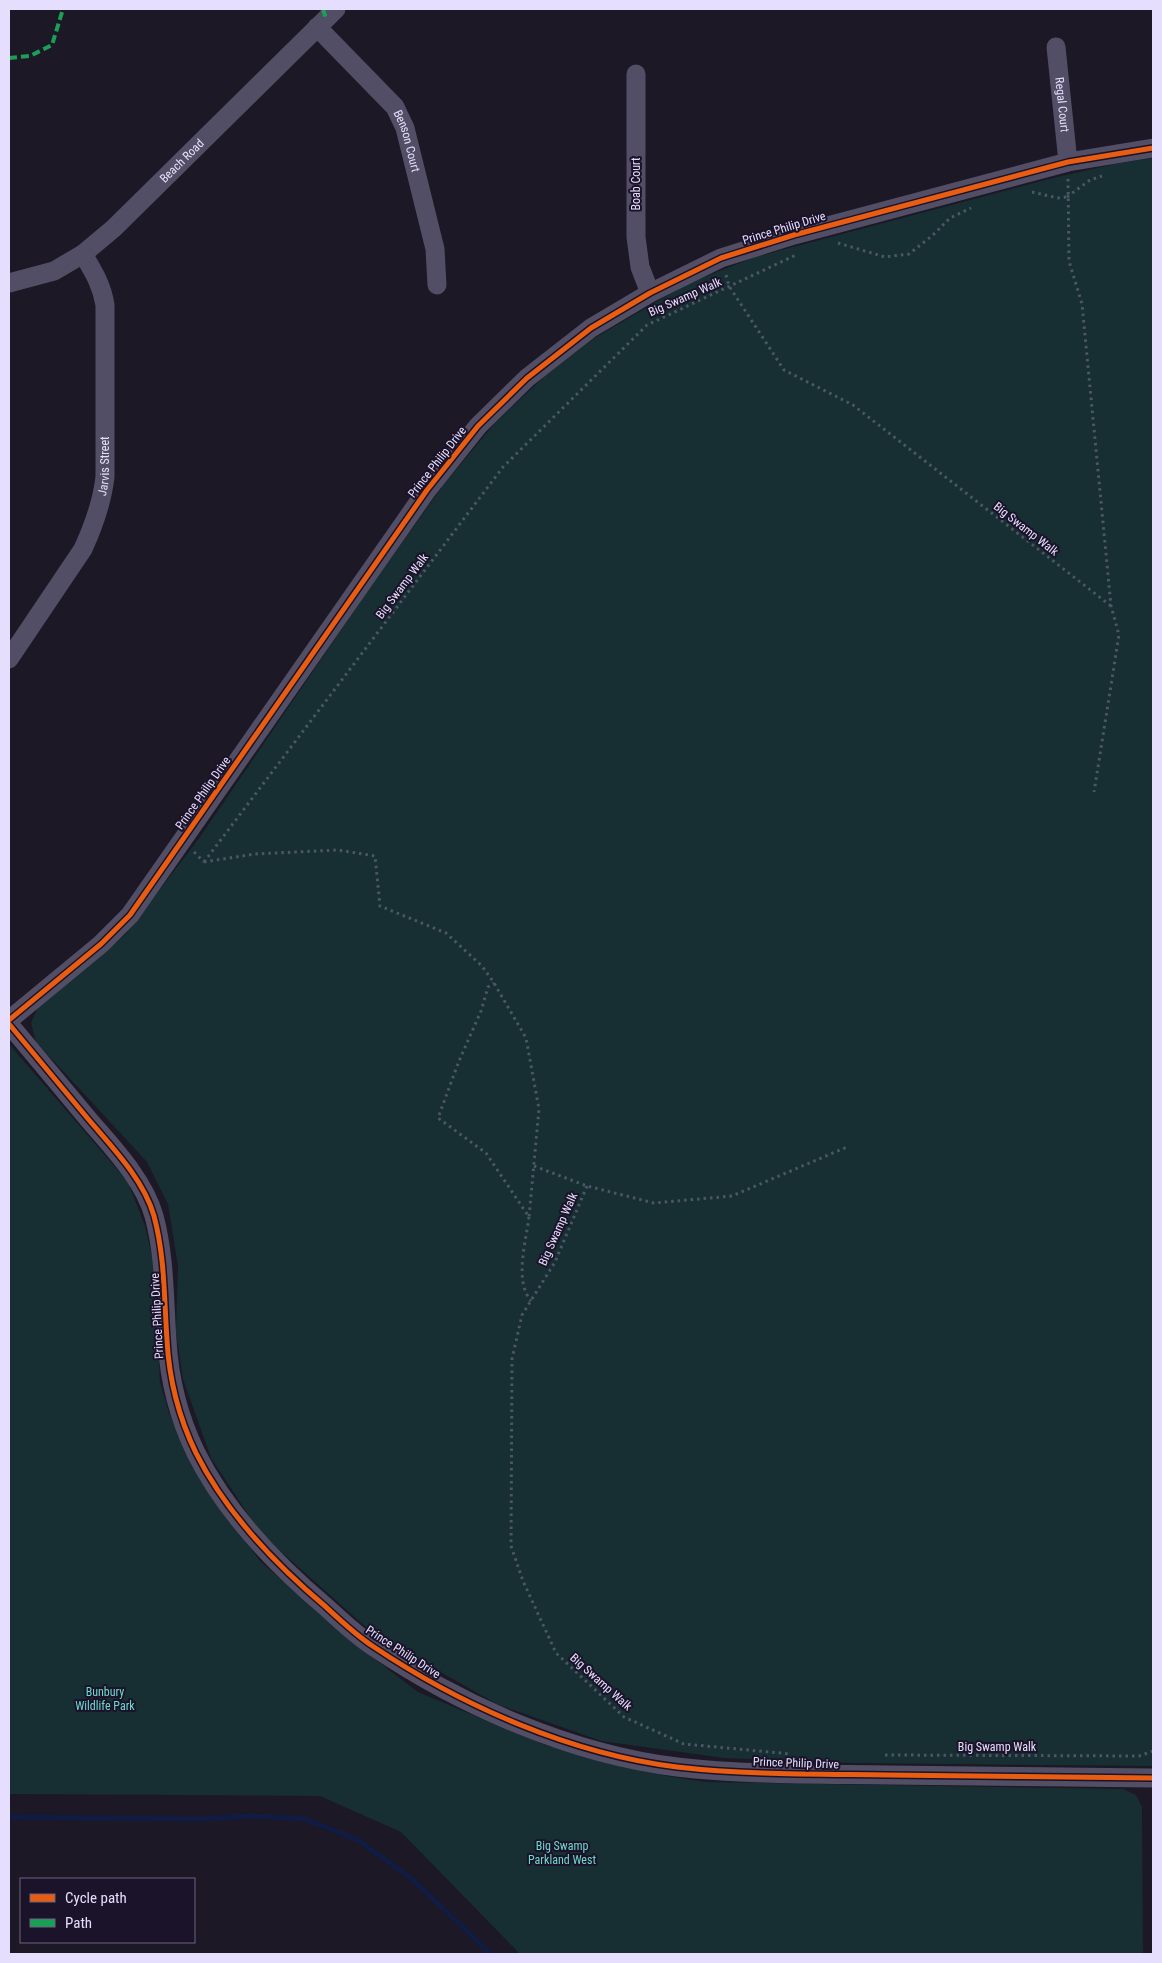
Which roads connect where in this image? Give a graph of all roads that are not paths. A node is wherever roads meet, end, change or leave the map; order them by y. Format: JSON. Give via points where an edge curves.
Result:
{"nodes":[{"id":1,"x":336,"y":9,"type":"edge"},
{"id":2,"x":317,"y":27,"type":"junction"},
{"id":3,"x":1056,"y":48,"type":"dead end"},
{"id":4,"x":636,"y":74,"type":"dead end"},
{"id":5,"x":1153,"y":148,"type":"edge"},
{"id":6,"x":1068,"y":162,"type":"junction"},
{"id":7,"x":83,"y":254,"type":"junction"},
{"id":8,"x":9,"y":283,"type":"edge"},
{"id":9,"x":437,"y":285,"type":"dead end"},
{"id":10,"x":650,"y":293,"type":"junction"},
{"id":11,"x":9,"y":658,"type":"edge"},
{"id":12,"x":9,"y":1022,"type":"edge"},
{"id":13,"x":1153,"y":1778,"type":"edge"}],
"edges":[{"from":1,"to":2,"type":"street","name":"Beach Road"},
{"from":2,"to":7,"type":"street","name":"Beach Road","via":[[114,228]]},
{"from":2,"to":9,"type":"street","name":"Benson Court","via":[[395,107],[405,128],[435,249]]},
{"from":3,"to":6,"type":"street","name":"Regal Court"},
{"from":4,"to":10,"type":"street","name":"Boab Court","via":[[636,237],[640,267]]},
{"from":5,"to":6,"type":"street","name":"Prince Philip Drive"},
{"from":6,"to":10,"type":"street","name":"Prince Philip Drive","via":[[721,258]]},
{"from":7,"to":8,"type":"street","name":"Beach Road","via":[[54,271]]},
{"from":7,"to":11,"type":"street","name":"Jarvis Street","via":[[97,277],[104,305],[103,496],[83,549]]},
{"from":10,"to":12,"type":"street","name":"Prince Philip Drive","via":[[591,328],[527,378],[478,426],[427,490],[130,915],[101,944]]},
{"from":12,"to":13,"type":"street","name":"Prince Philip Drive","via":[[132,1171],[154,1212],[164,1266],[171,1381],[196,1452],[242,1524],[276,1562],[370,1645],[431,1683],[498,1716],[562,1740],[673,1766],[721,1771]]}]}
